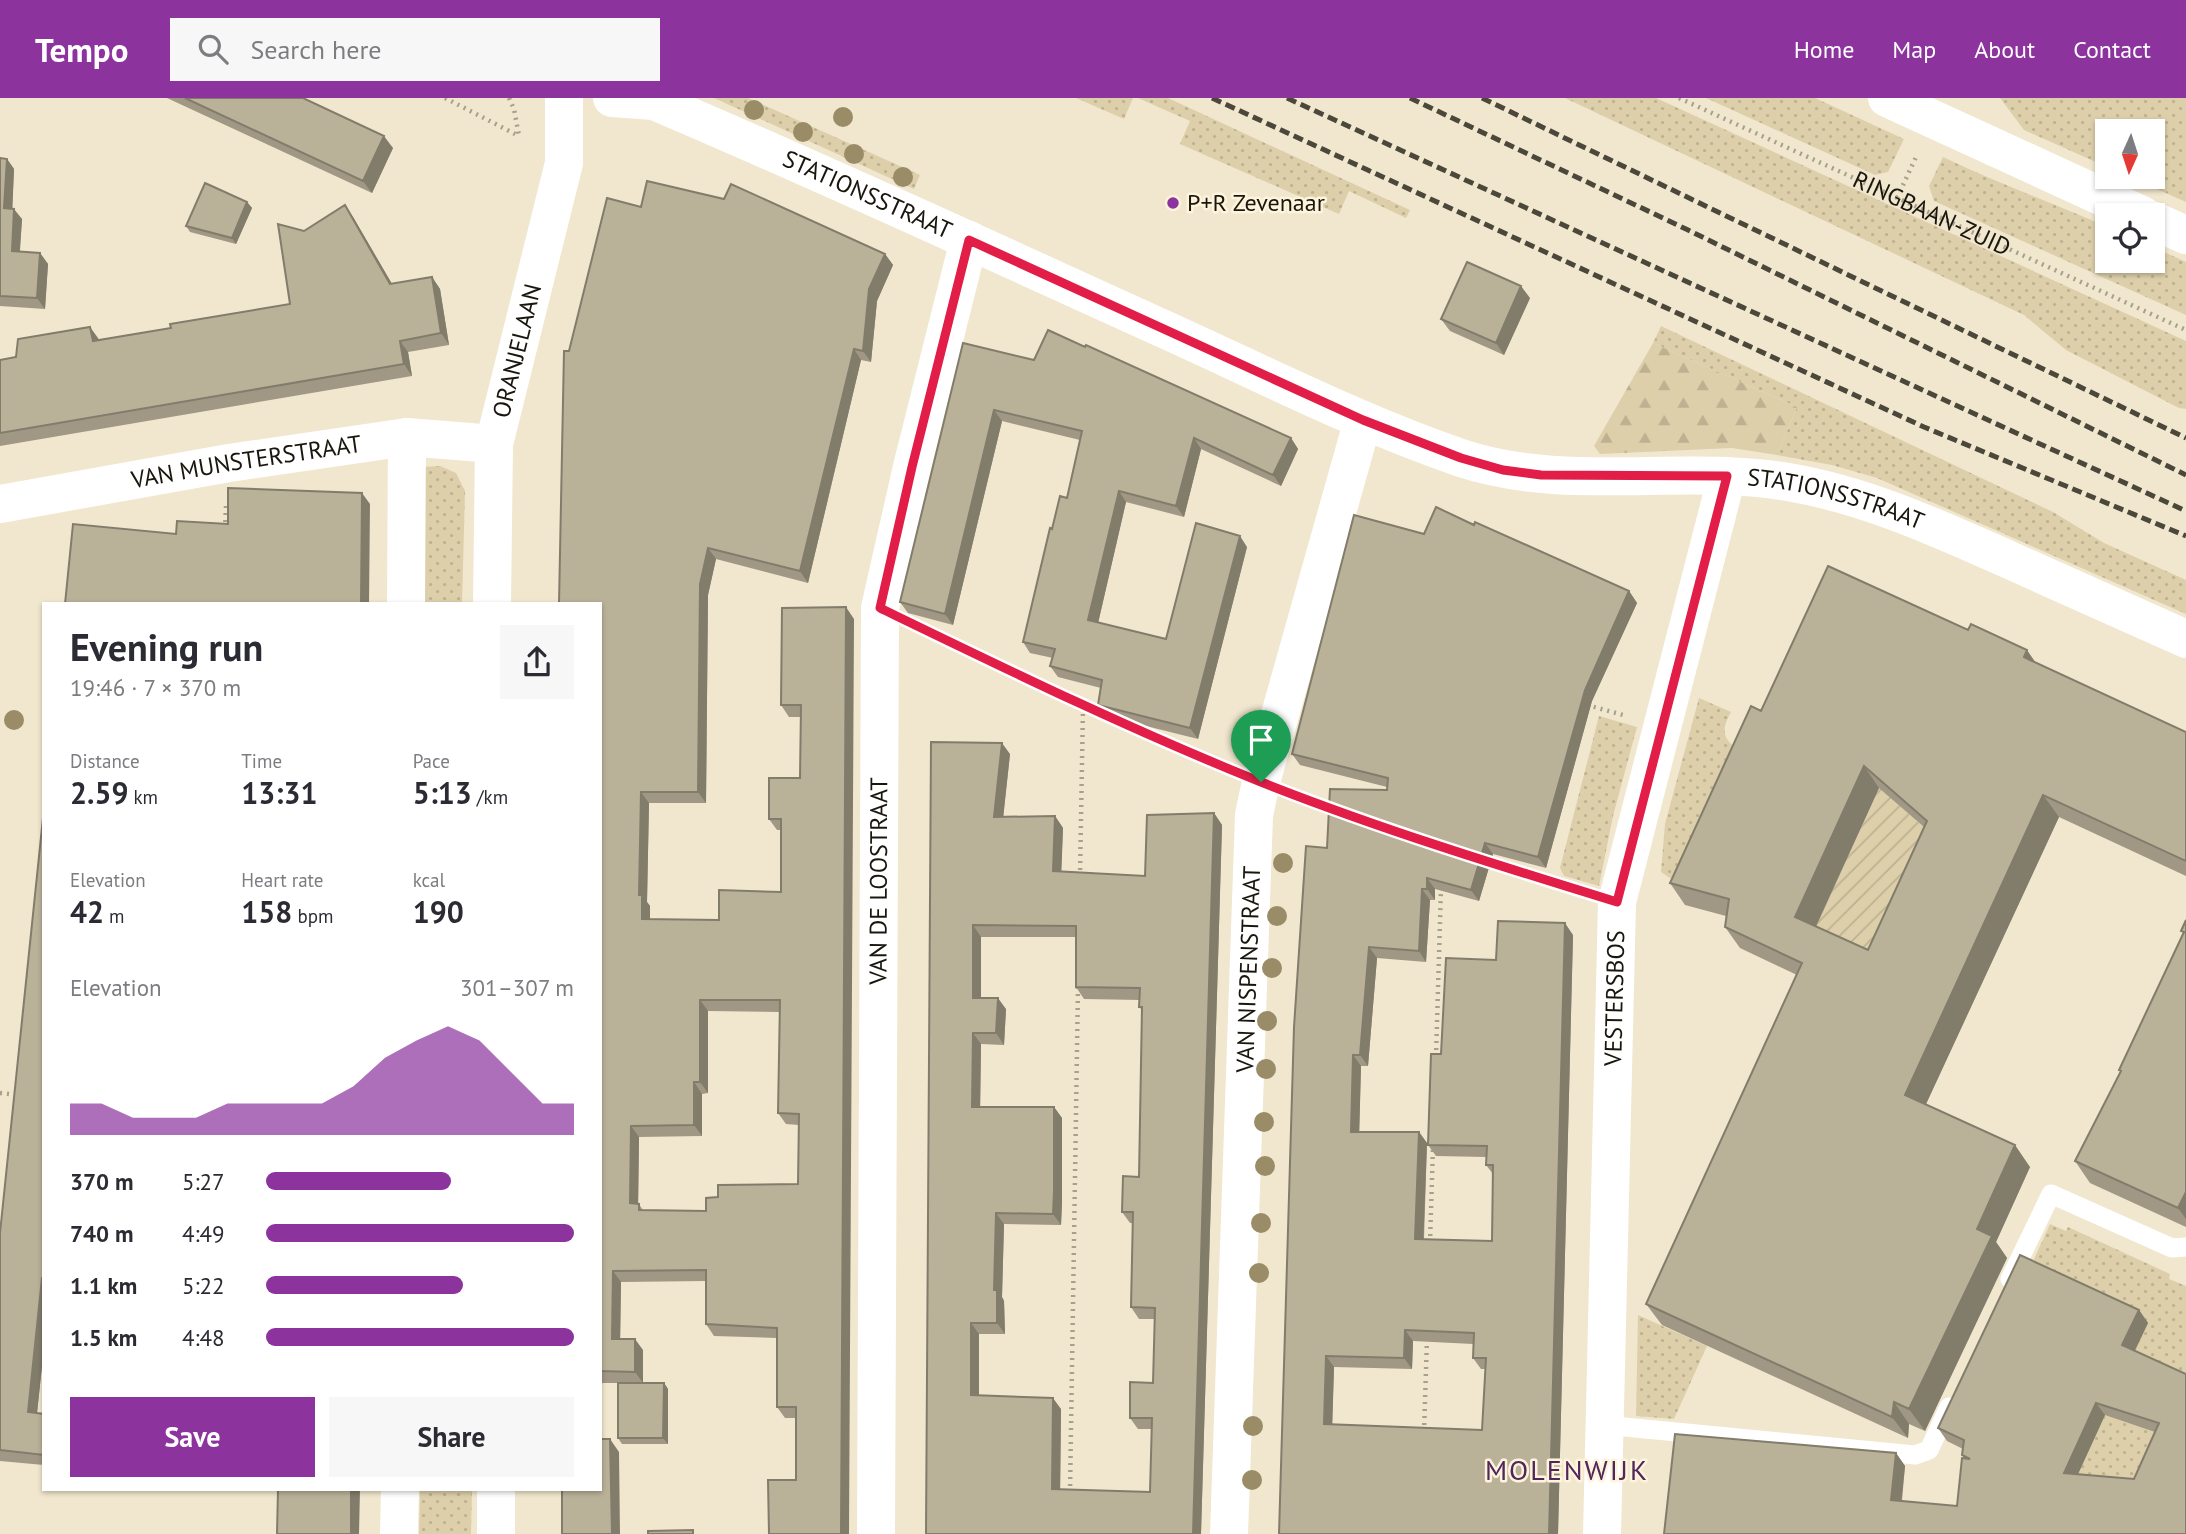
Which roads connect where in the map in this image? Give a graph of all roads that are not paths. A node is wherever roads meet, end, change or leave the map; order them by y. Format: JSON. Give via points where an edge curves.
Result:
{"nodes":[{"id":1,"x":612,"y":98,"type":"edge"},
{"id":2,"x":1887,"y":98,"type":"edge"},
{"id":3,"x":575,"y":99,"type":"edge"},
{"id":4,"x":1938,"y":108,"type":"edge"},
{"id":5,"x":2119,"y":203,"type":"edge"},
{"id":6,"x":2165,"y":226,"type":"edge"},
{"id":7,"x":2186,"y":235,"type":"edge"},
{"id":8,"x":969,"y":240,"type":"junction"},
{"id":9,"x":1363,"y":420,"type":"junction"},
{"id":10,"x":407,"y":437,"type":"junction"},
{"id":11,"x":494,"y":444,"type":"junction"},
{"id":12,"x":1727,"y":476,"type":"junction"},
{"id":13,"x":0,"y":504,"type":"edge"},
{"id":14,"x":406,"y":602,"type":"edge"},
{"id":15,"x":492,"y":602,"type":"edge"},
{"id":16,"x":2186,"y":639,"type":"edge"},
{"id":17,"x":2186,"y":1247,"type":"edge"},
{"id":18,"x":2005,"y":1292,"type":"edge"},
{"id":19,"x":1958,"y":1389,"type":"edge"},
{"id":20,"x":1604,"y":1425,"type":"junction"},
{"id":21,"x":400,"y":1491,"type":"edge"},
{"id":22,"x":496,"y":1491,"type":"edge"},
{"id":23,"x":399,"y":1534,"type":"edge"},
{"id":24,"x":496,"y":1534,"type":"edge"},
{"id":25,"x":876,"y":1534,"type":"edge"},
{"id":26,"x":1229,"y":1534,"type":"edge"},
{"id":27,"x":1602,"y":1534,"type":"edge"}],
"edges":[{"from":1,"to":8,"type":"street","name":"STATIONSSTRAAT","via":[[654,101]]},
{"from":2,"to":4,"type":"street"},
{"from":3,"to":11,"type":"street","name":"ORANJELAAN","via":[[564,163]]},
{"from":4,"to":5,"type":"street"},
{"from":6,"to":7,"type":"street"},
{"from":8,"to":9,"type":"street","name":"STATIONSSTRAAT"},
{"from":8,"to":25,"type":"street","name":"VAN DE LOOSTRAAT","via":[[880,608]]},
{"from":9,"to":12,"type":"street","name":"STATIONSSTRAAT","via":[[1503,470],[1541,475]]},
{"from":9,"to":26,"type":"street","name":"VAN NISPENSTRAAT","via":[[1254,815]]},
{"from":10,"to":11,"type":"street","name":"VAN MUNSTERSTRAAT"},
{"from":10,"to":13,"type":"street","name":"VAN MUNSTERSTRAAT"},
{"from":10,"to":14,"type":"street"},
{"from":11,"to":15,"type":"street","name":"ORANJELAAN"},
{"from":12,"to":16,"type":"street","name":"STATIONSSTRAAT","via":[[1843,494],[1907,514]]},
{"from":12,"to":20,"type":"street","name":"VESTERSBOS","via":[[1617,902]]},
{"from":17,"to":18,"type":"lane","via":[[2172,1248],[2051,1194]]},
{"from":19,"to":20,"type":"lane","via":[[1928,1450],[1915,1455]]},
{"from":20,"to":27,"type":"street","name":"VESTERSBOS"},
{"from":21,"to":23,"type":"street"},
{"from":22,"to":24,"type":"street"}]}
